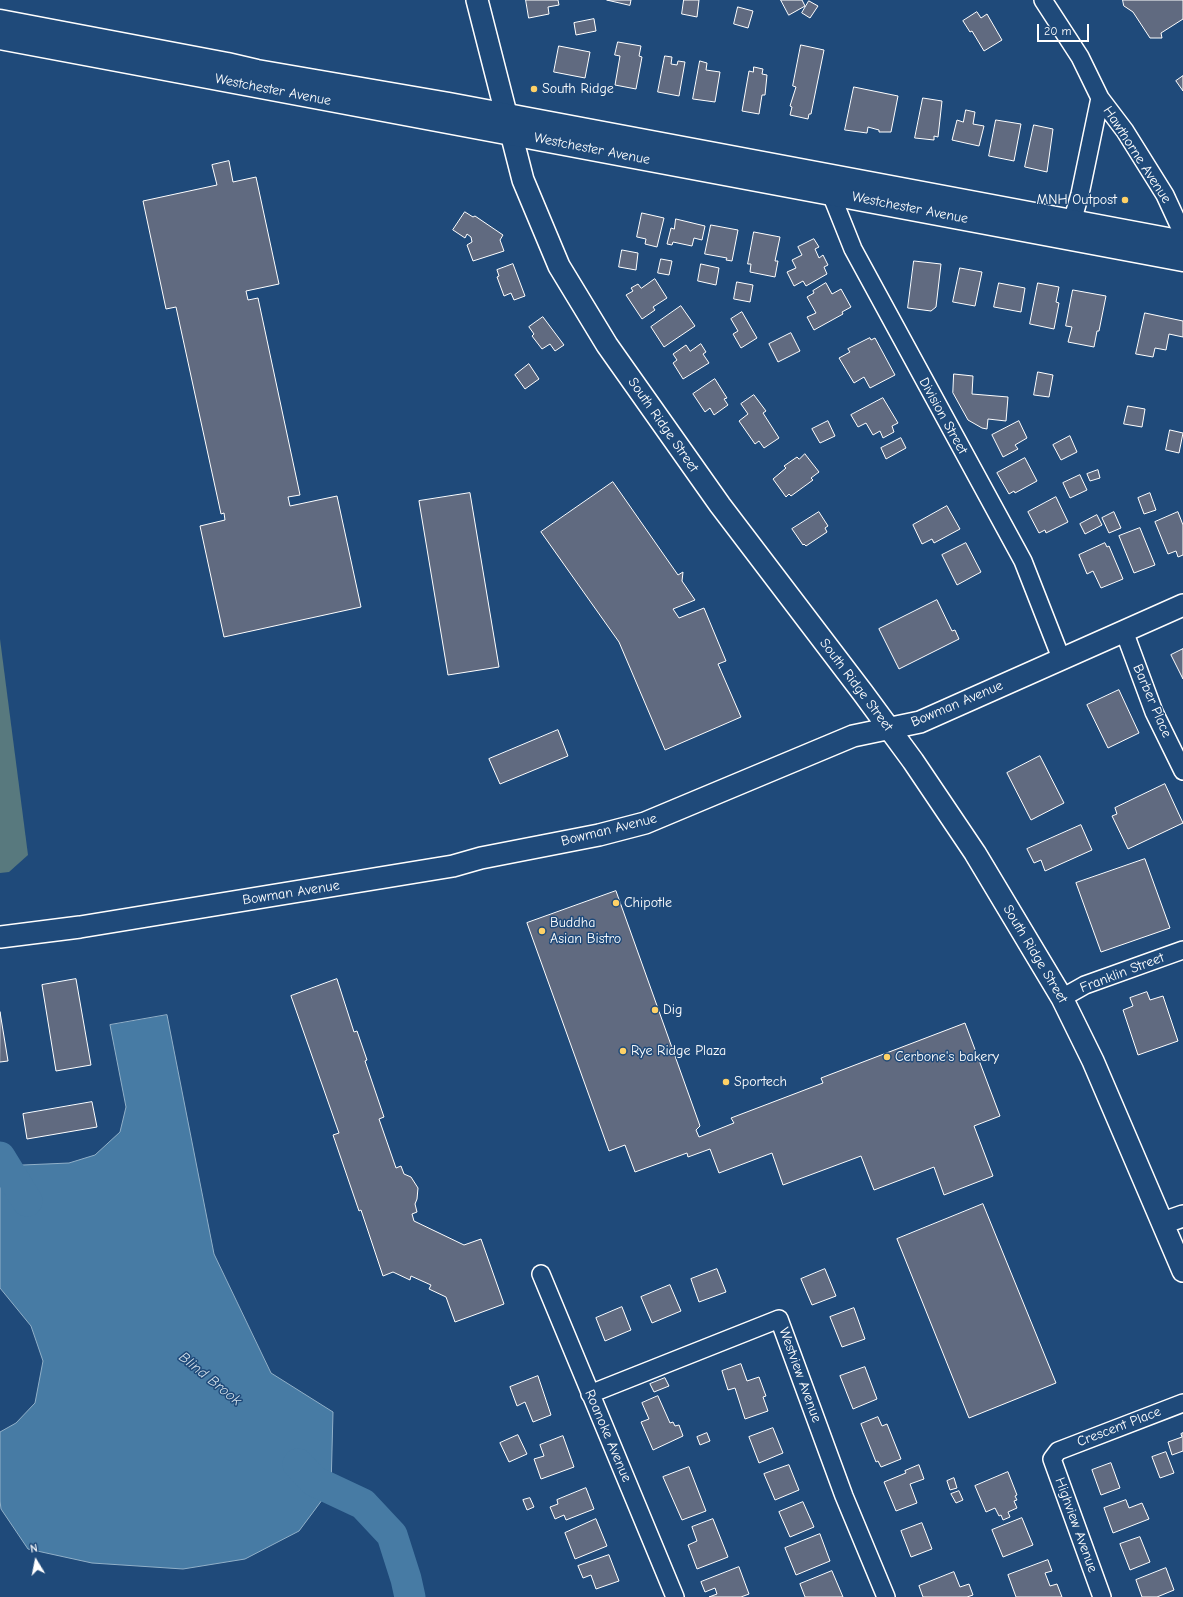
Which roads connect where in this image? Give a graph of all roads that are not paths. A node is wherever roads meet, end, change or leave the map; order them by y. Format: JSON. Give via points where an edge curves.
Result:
{"nodes":[{"id":1,"x":477,"y":0,"type":"edge"},
{"id":2,"x":1043,"y":0,"type":"edge"},
{"id":3,"x":0,"y":21,"type":"edge"},
{"id":4,"x":0,"y":38,"type":"edge"},
{"id":5,"x":1100,"y":98,"type":"junction"},
{"id":6,"x":509,"y":125,"type":"junction"},
{"id":7,"x":827,"y":184,"type":"junction"},
{"id":8,"x":1072,"y":222,"type":"junction"},
{"id":9,"x":1183,"y":234,"type":"edge"},
{"id":10,"x":1183,"y":242,"type":"edge"},
{"id":11,"x":1093,"y":243,"type":"junction"},
{"id":12,"x":1183,"y":260,"type":"edge"},
{"id":13,"x":1183,"y":605,"type":"edge"},
{"id":14,"x":1124,"y":631,"type":"junction"},
{"id":15,"x":1061,"y":658,"type":"junction"},
{"id":16,"x":888,"y":729,"type":"junction"},
{"id":17,"x":1183,"y":770,"type":"edge"},
{"id":18,"x":0,"y":937,"type":"edge"},
{"id":19,"x":1183,"y":950,"type":"edge"},
{"id":20,"x":1062,"y":998,"type":"junction"},
{"id":21,"x":1183,"y":1216,"type":"edge"},
{"id":22,"x":1163,"y":1223,"type":"junction"},
{"id":23,"x":1183,"y":1271,"type":"edge"},
{"id":24,"x":541,"y":1274,"type":"dead end"},
{"id":25,"x":590,"y":1394,"type":"junction"},
{"id":26,"x":1183,"y":1403,"type":"edge"},
{"id":27,"x":1056,"y":1453,"type":"joint"},
{"id":28,"x":675,"y":1597,"type":"edge"},
{"id":29,"x":886,"y":1597,"type":"edge"},
{"id":30,"x":1102,"y":1597,"type":"edge"}],
"edges":[{"from":1,"to":6,"type":"street","name":"South Ridge Street"},
{"from":2,"to":5,"type":"street","name":"Hawthorne Avenue","via":[[1080,57]]},
{"from":3,"to":6,"type":"main road","name":"Westchester Avenue","via":[[291,76]]},
{"from":4,"to":6,"type":"main road","name":"Westchester Avenue"},
{"from":5,"to":8,"type":"street","name":"Hawthorne Avenue"},
{"from":5,"to":9,"type":"street","name":"Hawthorne Avenue","via":[[1125,131],[1165,195]]},
{"from":6,"to":7,"type":"main road","name":"Westchester Avenue"},
{"from":6,"to":16,"type":"street","name":"South Ridge Street","via":[[523,180],[559,266],[606,345],[720,505]]},
{"from":7,"to":8,"type":"main road","name":"Westchester Avenue"},
{"from":7,"to":11,"type":"main road","name":"Westchester Avenue"},
{"from":7,"to":15,"type":"street","name":"Division Street","via":[[853,249],[1023,561]]},
{"from":8,"to":10,"type":"main road","name":"Westchester Avenue"},
{"from":8,"to":11,"type":"street"},
{"from":11,"to":12,"type":"main road","name":"Westchester Avenue"},
{"from":13,"to":14,"type":"street","name":"Bowman Avenue"},
{"from":14,"to":15,"type":"street","name":"Bowman Avenue"},
{"from":14,"to":17,"type":"street","name":"Barber Place","via":[[1154,712]]},
{"from":15,"to":16,"type":"street","name":"Bowman Avenue","via":[[920,722]]},
{"from":16,"to":18,"type":"street","name":"Bowman Avenue","via":[[853,736],[674,812],[645,823],[599,835],[447,867],[80,927]]},
{"from":16,"to":20,"type":"street","name":"South Ridge Street","via":[[913,761],[975,853]]},
{"from":19,"to":20,"type":"street","name":"Franklin Street","via":[[1085,985]]},
{"from":20,"to":22,"type":"street","name":"South Ridge Street","via":[[1093,1061]]},
{"from":21,"to":22,"type":"street"},
{"from":22,"to":23,"type":"street","name":"South Ridge Street"},
{"from":24,"to":25,"type":"street","name":"Roanoke Avenue"},
{"from":25,"to":28,"type":"street","name":"Roanoke Avenue"},
{"from":25,"to":29,"type":"street","name":"Westview Avenue","via":[[780,1319],[844,1496]]},
{"from":26,"to":27,"type":"street","name":"Crescent Place"},
{"from":27,"to":30,"type":"street","name":"Highview Avenue","via":[[1052,1459]]}]}
